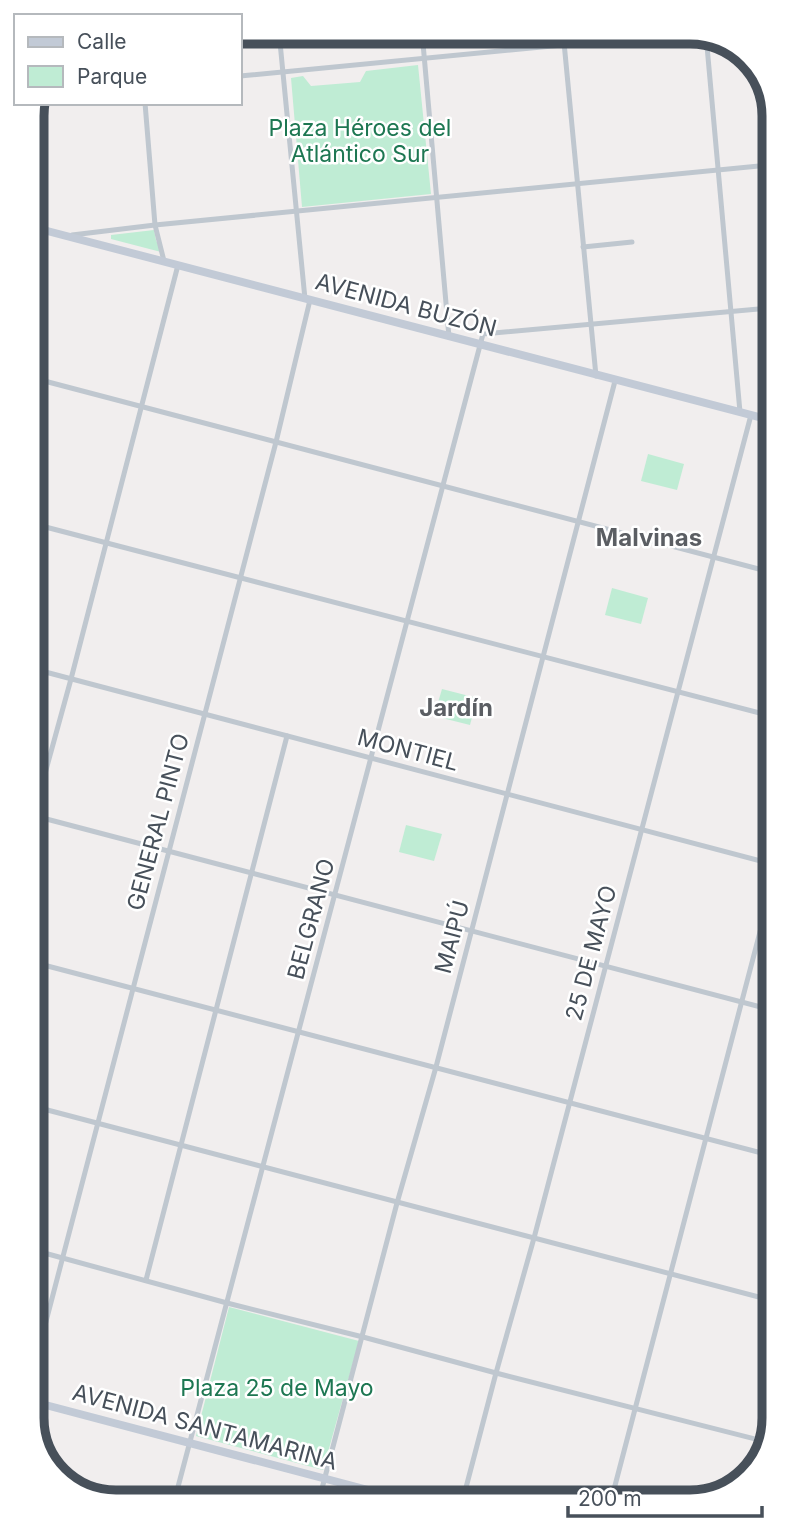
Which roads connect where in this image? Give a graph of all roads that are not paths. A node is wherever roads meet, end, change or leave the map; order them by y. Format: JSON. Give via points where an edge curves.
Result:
{"nodes":[{"id":1,"x":280,"y":44,"type":"edge"},
{"id":2,"x":423,"y":44,"type":"edge"},
{"id":3,"x":575,"y":44,"type":"edge"},
{"id":4,"x":564,"y":45,"type":"junction"},
{"id":5,"x":707,"y":46,"type":"edge"},
{"id":6,"x":424,"y":58,"type":"junction"},
{"id":7,"x":283,"y":72,"type":"junction"},
{"id":8,"x":242,"y":76,"type":"edge"},
{"id":9,"x":145,"y":105,"type":"edge"},
{"id":10,"x":762,"y":166,"type":"edge"},
{"id":11,"x":718,"y":170,"type":"junction"},
{"id":12,"x":578,"y":184,"type":"junction"},
{"id":13,"x":437,"y":197,"type":"junction"},
{"id":14,"x":296,"y":211,"type":"junction"},
{"id":15,"x":155,"y":225,"type":"junction"},
{"id":16,"x":44,"y":230,"type":"edge"},
{"id":17,"x":66,"y":236,"type":"junction"},
{"id":18,"x":632,"y":242,"type":"dead end"},
{"id":19,"x":583,"y":247,"type":"junction"},
{"id":20,"x":164,"y":261,"type":"junction"},
{"id":21,"x":178,"y":265,"type":"junction"},
{"id":22,"x":308,"y":299,"type":"junction"},
{"id":23,"x":762,"y":309,"type":"edge"},
{"id":24,"x":732,"y":311,"type":"junction"},
{"id":25,"x":591,"y":324,"type":"junction"},
{"id":26,"x":449,"y":337,"type":"junction"},
{"id":27,"x":480,"y":345,"type":"junction"},
{"id":28,"x":596,"y":376,"type":"junction"},
{"id":29,"x":615,"y":381,"type":"junction"},
{"id":30,"x":44,"y":382,"type":"edge"},
{"id":31,"x":141,"y":407,"type":"junction"},
{"id":32,"x":741,"y":413,"type":"junction"},
{"id":33,"x":751,"y":415,"type":"junction"},
{"id":34,"x":762,"y":418,"type":"edge"},
{"id":35,"x":276,"y":442,"type":"junction"},
{"id":36,"x":443,"y":486,"type":"junction"},
{"id":37,"x":579,"y":522,"type":"junction"},
{"id":38,"x":44,"y":527,"type":"edge"},
{"id":39,"x":106,"y":543,"type":"junction"},
{"id":40,"x":713,"y":557,"type":"junction"},
{"id":41,"x":762,"y":570,"type":"edge"},
{"id":42,"x":240,"y":578,"type":"junction"},
{"id":43,"x":407,"y":622,"type":"junction"},
{"id":44,"x":543,"y":657,"type":"junction"},
{"id":45,"x":44,"y":672,"type":"edge"},
{"id":46,"x":71,"y":679,"type":"junction"},
{"id":47,"x":678,"y":692,"type":"junction"},
{"id":48,"x":762,"y":714,"type":"edge"},
{"id":49,"x":204,"y":715,"type":"junction"},
{"id":50,"x":287,"y":736,"type":"junction"},
{"id":51,"x":371,"y":758,"type":"junction"},
{"id":52,"x":44,"y":777,"type":"edge"},
{"id":53,"x":508,"y":794,"type":"junction"},
{"id":54,"x":44,"y":818,"type":"edge"},
{"id":55,"x":642,"y":829,"type":"junction"},
{"id":56,"x":169,"y":852,"type":"junction"},
{"id":57,"x":762,"y":861,"type":"edge"},
{"id":58,"x":251,"y":873,"type":"junction"},
{"id":59,"x":335,"y":895,"type":"junction"},
{"id":60,"x":762,"y":925,"type":"edge"},
{"id":61,"x":472,"y":931,"type":"junction"},
{"id":62,"x":44,"y":964,"type":"edge"},
{"id":63,"x":606,"y":966,"type":"junction"},
{"id":64,"x":133,"y":988,"type":"junction"},
{"id":65,"x":742,"y":1002,"type":"junction"},
{"id":66,"x":762,"y":1007,"type":"edge"},
{"id":67,"x":216,"y":1009,"type":"junction"},
{"id":68,"x":299,"y":1031,"type":"junction"},
{"id":69,"x":436,"y":1067,"type":"junction"},
{"id":70,"x":570,"y":1102,"type":"junction"},
{"id":71,"x":44,"y":1109,"type":"edge"},
{"id":72,"x":97,"y":1123,"type":"junction"},
{"id":73,"x":706,"y":1138,"type":"junction"},
{"id":74,"x":181,"y":1145,"type":"junction"},
{"id":75,"x":762,"y":1153,"type":"edge"},
{"id":76,"x":263,"y":1167,"type":"junction"},
{"id":77,"x":397,"y":1203,"type":"junction"},
{"id":78,"x":534,"y":1238,"type":"junction"},
{"id":79,"x":44,"y":1253,"type":"edge"},
{"id":80,"x":61,"y":1257,"type":"junction"},
{"id":81,"x":671,"y":1274,"type":"junction"},
{"id":82,"x":146,"y":1280,"type":"junction"},
{"id":83,"x":762,"y":1298,"type":"edge"},
{"id":84,"x":227,"y":1303,"type":"junction"},
{"id":85,"x":44,"y":1327,"type":"edge"},
{"id":86,"x":363,"y":1337,"type":"junction"},
{"id":87,"x":496,"y":1373,"type":"junction"},
{"id":88,"x":44,"y":1405,"type":"edge"},
{"id":89,"x":636,"y":1408,"type":"junction"},
{"id":90,"x":759,"y":1440,"type":"edge"},
{"id":91,"x":190,"y":1443,"type":"junction"},
{"id":92,"x":325,"y":1479,"type":"junction"},
{"id":93,"x":177,"y":1490,"type":"edge"},
{"id":94,"x":322,"y":1490,"type":"edge"},
{"id":95,"x":367,"y":1490,"type":"edge"},
{"id":96,"x":465,"y":1490,"type":"edge"},
{"id":97,"x":614,"y":1490,"type":"edge"}],
"edges":[{"from":1,"to":7,"type":"street","name":"GENERAL PINTO"},
{"from":2,"to":6,"type":"street"},
{"from":3,"to":4,"type":"street"},
{"from":4,"to":6,"type":"street"},
{"from":4,"to":12,"type":"street"},
{"from":5,"to":11,"type":"street"},
{"from":6,"to":7,"type":"street"},
{"from":6,"to":13,"type":"street"},
{"from":7,"to":8,"type":"street"},
{"from":7,"to":14,"type":"street","name":"GENERAL PINTO"},
{"from":9,"to":15,"type":"street"},
{"from":10,"to":11,"type":"street"},
{"from":11,"to":12,"type":"street"},
{"from":11,"to":24,"type":"street"},
{"from":12,"to":13,"type":"street"},
{"from":12,"to":19,"type":"street"},
{"from":13,"to":14,"type":"street"},
{"from":13,"to":26,"type":"street"},
{"from":14,"to":15,"type":"street"},
{"from":14,"to":22,"type":"street","name":"GENERAL PINTO"},
{"from":15,"to":17,"type":"street"},
{"from":15,"to":20,"type":"street"},
{"from":16,"to":17,"type":"main road","name":"AVENIDA BUZÓN"},
{"from":17,"to":20,"type":"main road","name":"AVENIDA BUZÓN"},
{"from":18,"to":19,"type":"street"},
{"from":19,"to":25,"type":"street"},
{"from":20,"to":21,"type":"main road","name":"AVENIDA BUZÓN"},
{"from":21,"to":22,"type":"main road","name":"AVENIDA BUZÓN"},
{"from":21,"to":31,"type":"street"},
{"from":22,"to":26,"type":"main road","name":"AVENIDA BUZÓN"},
{"from":22,"to":35,"type":"street","name":"GENERAL PINTO"},
{"from":23,"to":24,"type":"street"},
{"from":24,"to":25,"type":"street"},
{"from":24,"to":32,"type":"street"},
{"from":25,"to":27,"type":"street","via":[[483,334]]},
{"from":25,"to":28,"type":"street"},
{"from":26,"to":27,"type":"main road","name":"AVENIDA BUZÓN"},
{"from":27,"to":28,"type":"main road","name":"AVENIDA BUZÓN"},
{"from":27,"to":36,"type":"street","name":"BELGRANO"},
{"from":28,"to":29,"type":"main road","name":"AVENIDA BUZÓN"},
{"from":29,"to":32,"type":"main road","name":"AVENIDA BUZÓN"},
{"from":29,"to":37,"type":"street","name":"MAIPÚ"},
{"from":30,"to":31,"type":"street"},
{"from":31,"to":35,"type":"street"},
{"from":31,"to":39,"type":"street"},
{"from":32,"to":33,"type":"main road","name":"AVENIDA BUZÓN"},
{"from":33,"to":34,"type":"main road","name":"AVENIDA BUZÓN"},
{"from":33,"to":40,"type":"street","name":"25 DE MAYO"},
{"from":35,"to":36,"type":"street"},
{"from":35,"to":42,"type":"street","name":"GENERAL PINTO"},
{"from":36,"to":37,"type":"street"},
{"from":36,"to":43,"type":"street","name":"BELGRANO"},
{"from":37,"to":40,"type":"street"},
{"from":37,"to":44,"type":"street","name":"MAIPÚ"},
{"from":38,"to":39,"type":"street"},
{"from":39,"to":42,"type":"street"},
{"from":39,"to":46,"type":"street"},
{"from":40,"to":41,"type":"street"},
{"from":40,"to":47,"type":"street","name":"25 DE MAYO"},
{"from":42,"to":43,"type":"street"},
{"from":42,"to":49,"type":"street","name":"GENERAL PINTO"},
{"from":43,"to":44,"type":"street"},
{"from":43,"to":51,"type":"street","name":"BELGRANO"},
{"from":44,"to":47,"type":"street"},
{"from":44,"to":53,"type":"street","name":"MAIPÚ"},
{"from":45,"to":46,"type":"street","name":"MONTIEL"},
{"from":46,"to":49,"type":"street","name":"MONTIEL"},
{"from":46,"to":52,"type":"street"},
{"from":47,"to":48,"type":"street"},
{"from":47,"to":55,"type":"street","name":"25 DE MAYO"},
{"from":49,"to":50,"type":"street","name":"MONTIEL"},
{"from":49,"to":56,"type":"street","name":"GENERAL PINTO"},
{"from":50,"to":51,"type":"street","name":"MONTIEL"},
{"from":50,"to":58,"type":"street"},
{"from":51,"to":53,"type":"street","name":"MONTIEL"},
{"from":51,"to":59,"type":"street","name":"BELGRANO"},
{"from":53,"to":55,"type":"street","name":"MONTIEL"},
{"from":53,"to":61,"type":"street","name":"MAIPÚ"},
{"from":54,"to":56,"type":"street"},
{"from":55,"to":57,"type":"street","name":"MONTIEL"},
{"from":55,"to":63,"type":"street","name":"25 DE MAYO"},
{"from":56,"to":58,"type":"street"},
{"from":56,"to":64,"type":"street","name":"GENERAL PINTO"},
{"from":58,"to":59,"type":"street"},
{"from":58,"to":67,"type":"street"},
{"from":59,"to":61,"type":"street"},
{"from":59,"to":68,"type":"street","name":"BELGRANO"},
{"from":60,"to":65,"type":"street"},
{"from":61,"to":63,"type":"street"},
{"from":61,"to":69,"type":"street","name":"MAIPÚ"},
{"from":62,"to":64,"type":"street"},
{"from":63,"to":65,"type":"street"},
{"from":63,"to":70,"type":"street","name":"25 DE MAYO"},
{"from":64,"to":67,"type":"street"},
{"from":64,"to":72,"type":"street","name":"GENERAL PINTO"},
{"from":65,"to":66,"type":"street"},
{"from":65,"to":73,"type":"street"},
{"from":67,"to":68,"type":"street"},
{"from":67,"to":74,"type":"street"},
{"from":68,"to":69,"type":"street"},
{"from":68,"to":76,"type":"street","name":"BELGRANO"},
{"from":69,"to":70,"type":"street"},
{"from":69,"to":77,"type":"street","name":"MAIPÚ"},
{"from":70,"to":73,"type":"street"},
{"from":70,"to":78,"type":"street","name":"25 DE MAYO"},
{"from":71,"to":72,"type":"street"},
{"from":72,"to":74,"type":"street"},
{"from":72,"to":80,"type":"street","name":"GENERAL PINTO"},
{"from":73,"to":75,"type":"street"},
{"from":73,"to":81,"type":"street"},
{"from":74,"to":76,"type":"street"},
{"from":74,"to":82,"type":"street"},
{"from":76,"to":77,"type":"street"},
{"from":76,"to":84,"type":"street","name":"BELGRANO"},
{"from":77,"to":78,"type":"street"},
{"from":77,"to":86,"type":"street","name":"MAIPÚ"},
{"from":78,"to":81,"type":"street"},
{"from":78,"to":87,"type":"street","name":"25 DE MAYO"},
{"from":79,"to":80,"type":"street"},
{"from":80,"to":82,"type":"street"},
{"from":80,"to":85,"type":"street","name":"GENERAL PINTO"},
{"from":81,"to":83,"type":"street"},
{"from":81,"to":89,"type":"street"},
{"from":82,"to":84,"type":"street"},
{"from":84,"to":86,"type":"street"},
{"from":84,"to":91,"type":"street","name":"BELGRANO"},
{"from":86,"to":87,"type":"street"},
{"from":86,"to":92,"type":"street","name":"MAIPÚ"},
{"from":87,"to":89,"type":"street"},
{"from":87,"to":96,"type":"street","name":"25 DE MAYO"},
{"from":88,"to":91,"type":"main road","name":"AVENIDA SANTAMARINA"},
{"from":89,"to":90,"type":"street"},
{"from":89,"to":97,"type":"street"},
{"from":91,"to":92,"type":"main road","name":"AVENIDA SANTAMARINA"},
{"from":91,"to":93,"type":"street","name":"BELGRANO"},
{"from":92,"to":94,"type":"street","name":"MAIPÚ"},
{"from":92,"to":95,"type":"main road","name":"AVENIDA SANTAMARINA"}]}
